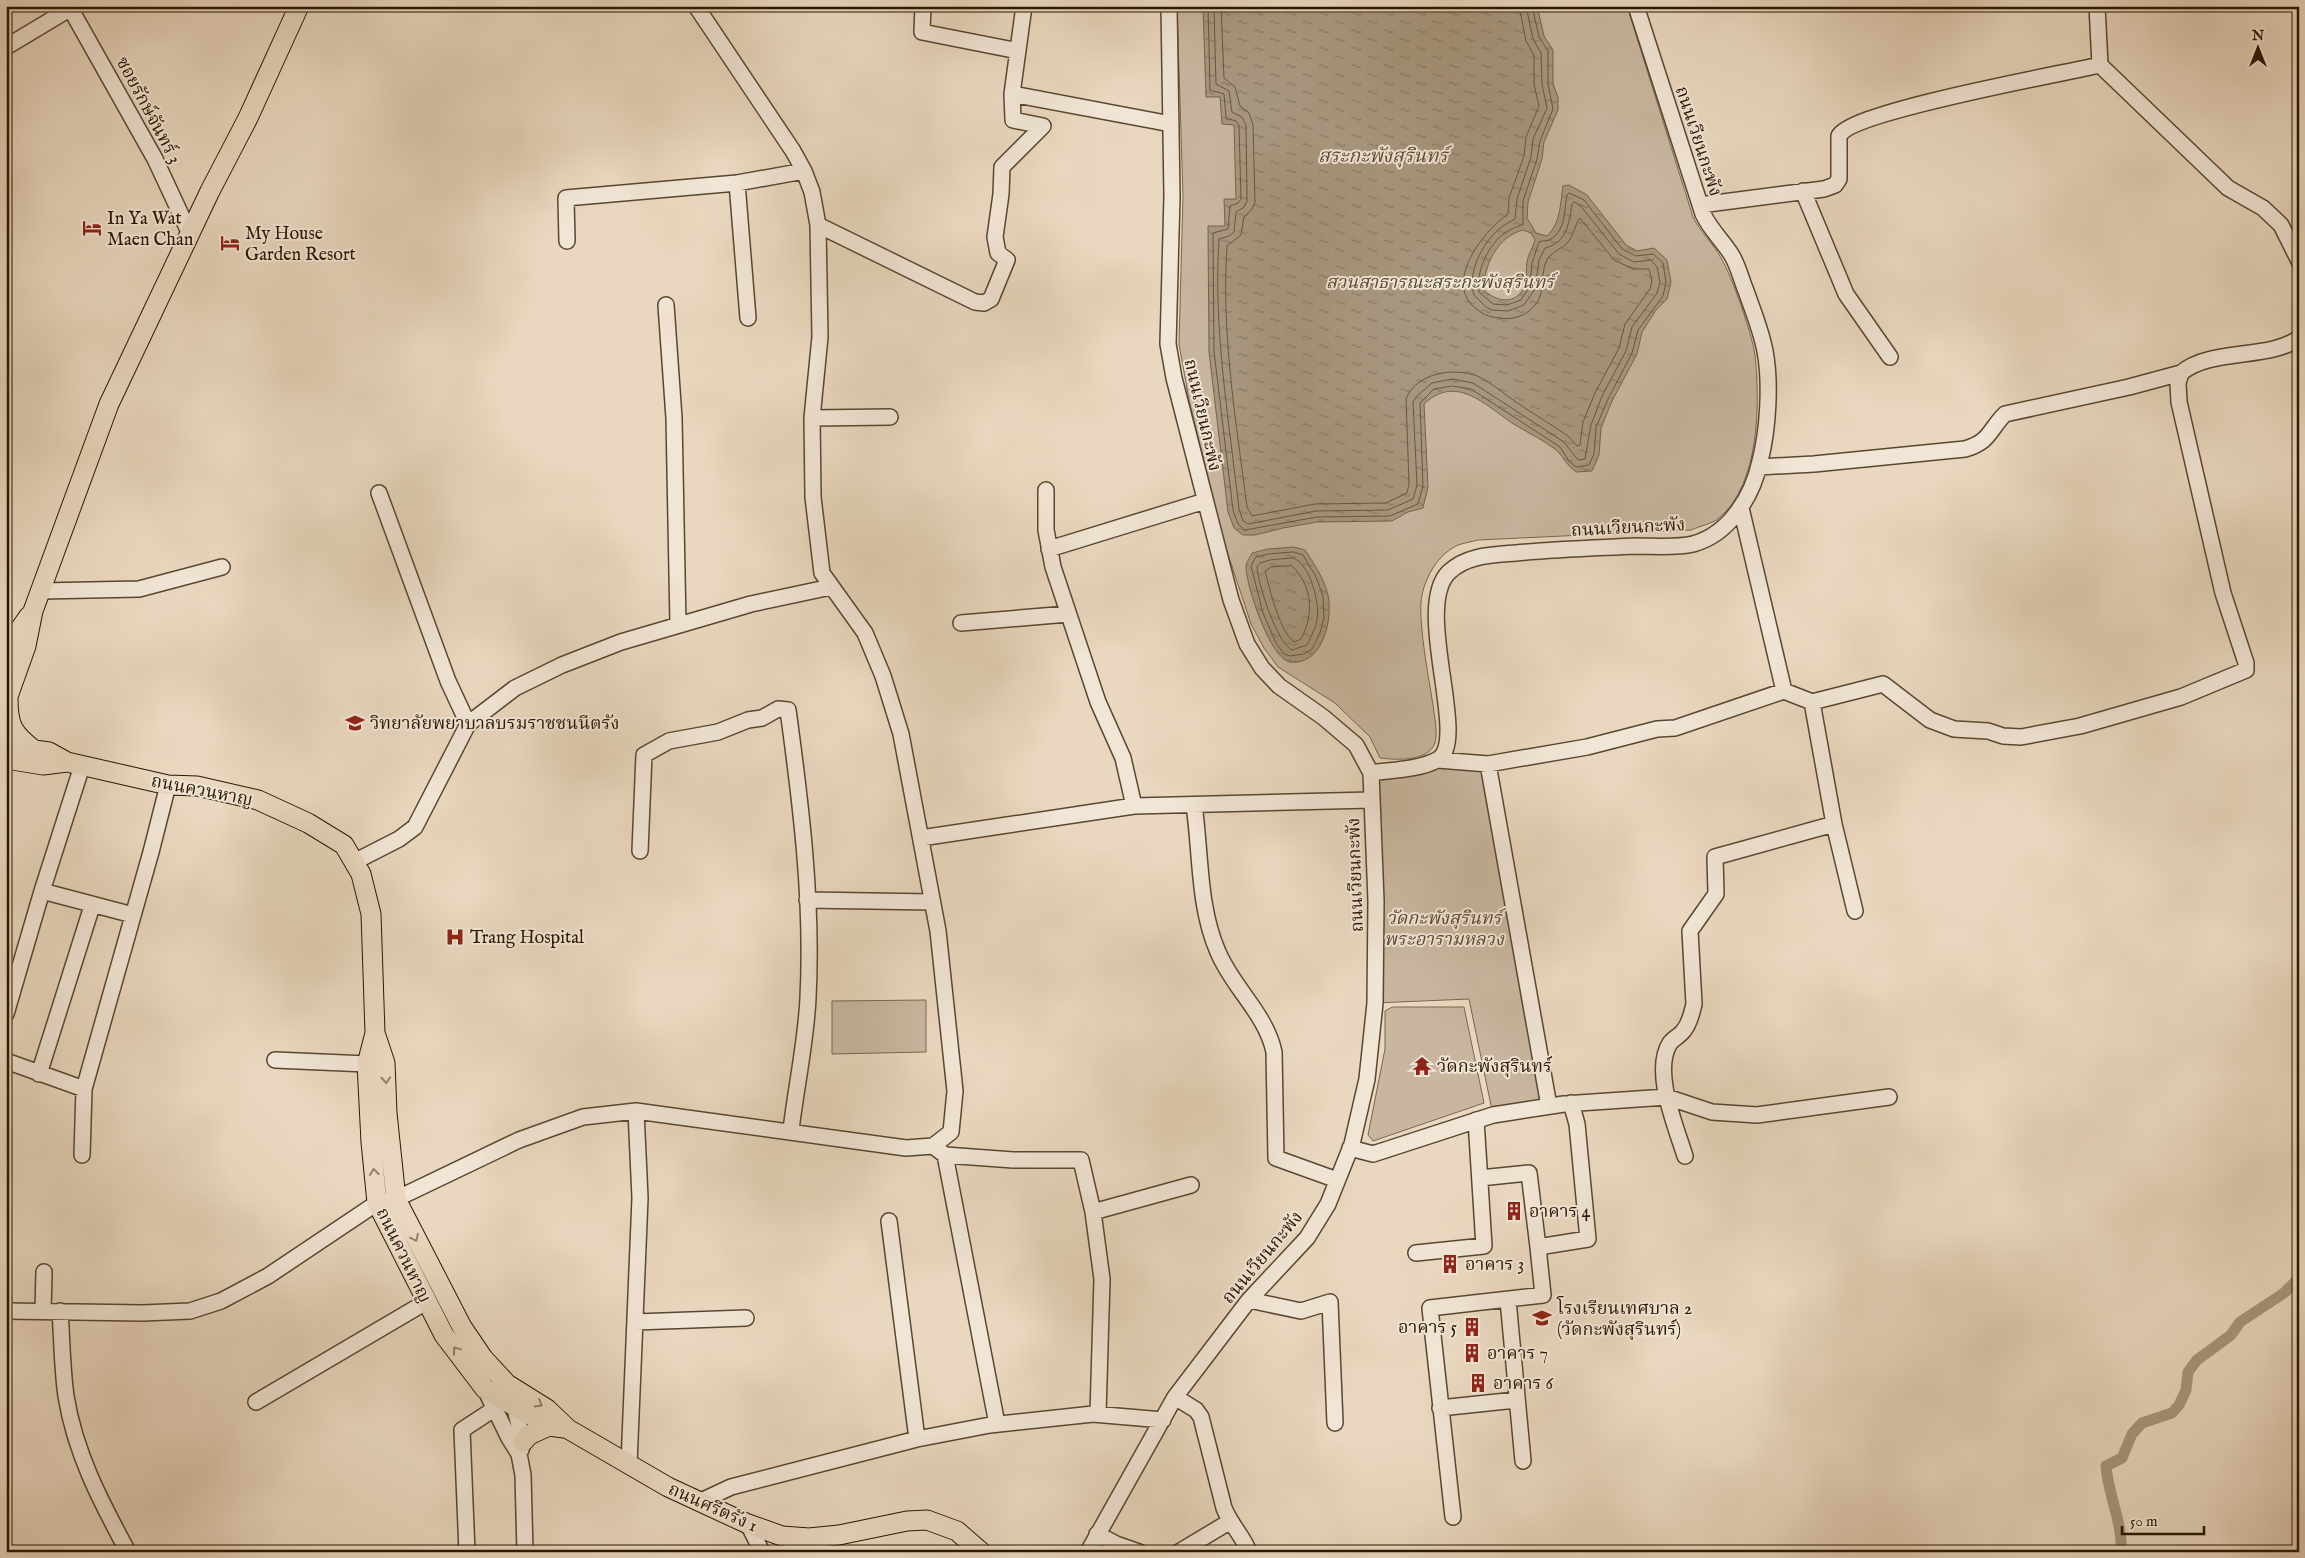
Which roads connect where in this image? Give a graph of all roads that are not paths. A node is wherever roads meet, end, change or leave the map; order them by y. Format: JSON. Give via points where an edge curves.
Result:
{"nodes":[{"id":1,"x":299,"y":6,"type":"edge"},
{"id":2,"x":696,"y":6,"type":"edge"},
{"id":3,"x":923,"y":6,"type":"edge"},
{"id":4,"x":1024,"y":6,"type":"edge"},
{"id":5,"x":1169,"y":6,"type":"edge"},
{"id":6,"x":1636,"y":6,"type":"edge"},
{"id":7,"x":2097,"y":6,"type":"edge"},
{"id":8,"x":70,"y":7,"type":"edge"},
{"id":9,"x":6,"y":48,"type":"edge"},
{"id":10,"x":1018,"y":51,"type":"junction"},
{"id":11,"x":2100,"y":65,"type":"junction"},
{"id":12,"x":1012,"y":94,"type":"junction"},
{"id":13,"x":1171,"y":124,"type":"junction"},
{"id":14,"x":804,"y":171,"type":"junction"},
{"id":15,"x":737,"y":183,"type":"junction"},
{"id":16,"x":1803,"y":191,"type":"junction"},
{"id":17,"x":1700,"y":205,"type":"junction"},
{"id":18,"x":818,"y":225,"type":"junction"},
{"id":19,"x":190,"y":234,"type":"junction"},
{"id":20,"x":567,"y":241,"type":"dead end"},
{"id":21,"x":2299,"y":261,"type":"edge"},
{"id":22,"x":666,"y":305,"type":"dead end"},
{"id":23,"x":748,"y":318,"type":"dead end"},
{"id":24,"x":2299,"y":338,"type":"edge"},
{"id":25,"x":1890,"y":356,"type":"dead end"},
{"id":26,"x":2181,"y":373,"type":"junction"},
{"id":27,"x":890,"y":417,"type":"dead end"},
{"id":28,"x":812,"y":418,"type":"junction"},
{"id":29,"x":1759,"y":467,"type":"junction"},
{"id":30,"x":1046,"y":490,"type":"dead end"},
{"id":31,"x":379,"y":493,"type":"dead end"},
{"id":32,"x":1205,"y":501,"type":"junction"},
{"id":33,"x":1741,"y":508,"type":"junction"},
{"id":34,"x":1049,"y":550,"type":"junction"},
{"id":35,"x":222,"y":567,"type":"dead end"},
{"id":36,"x":831,"y":587,"type":"junction"},
{"id":37,"x":41,"y":591,"type":"junction"},
{"id":38,"x":33,"y":611,"type":"junction"},
{"id":39,"x":1068,"y":614,"type":"junction"},
{"id":40,"x":961,"y":623,"type":"dead end"},
{"id":41,"x":678,"y":625,"type":"junction"},
{"id":42,"x":6,"y":649,"type":"edge"},
{"id":43,"x":1784,"y":691,"type":"junction"},
{"id":44,"x":7,"y":700,"type":"edge"},
{"id":45,"x":1812,"y":702,"type":"junction"},
{"id":46,"x":468,"y":724,"type":"junction"},
{"id":47,"x":6,"y":746,"type":"edge"},
{"id":48,"x":34,"y":750,"type":"junction"},
{"id":49,"x":6,"y":760,"type":"edge"},
{"id":50,"x":1438,"y":760,"type":"junction"},
{"id":51,"x":75,"y":764,"type":"junction"},
{"id":52,"x":1488,"y":764,"type":"junction"},
{"id":53,"x":1371,"y":773,"type":"junction"},
{"id":54,"x":168,"y":785,"type":"junction"},
{"id":55,"x":1371,"y":800,"type":"junction"},
{"id":56,"x":1194,"y":805,"type":"junction"},
{"id":57,"x":1134,"y":806,"type":"junction"},
{"id":58,"x":1834,"y":824,"type":"junction"},
{"id":59,"x":920,"y":838,"type":"junction"},
{"id":60,"x":640,"y":850,"type":"dead end"},
{"id":61,"x":354,"y":862,"type":"junction"},
{"id":62,"x":42,"y":892,"type":"junction"},
{"id":63,"x":807,"y":900,"type":"junction"},
{"id":64,"x":932,"y":902,"type":"junction"},
{"id":65,"x":92,"y":906,"type":"junction"},
{"id":66,"x":1855,"y":911,"type":"dead end"},
{"id":67,"x":133,"y":915,"type":"junction"},
{"id":68,"x":6,"y":1014,"type":"edge"},
{"id":69,"x":375,"y":1033,"type":"junction"},
{"id":70,"x":275,"y":1060,"type":"dead end"},
{"id":71,"x":6,"y":1061,"type":"edge"},
{"id":72,"x":367,"y":1064,"type":"junction"},
{"id":73,"x":39,"y":1074,"type":"junction"},
{"id":74,"x":84,"y":1089,"type":"junction"},
{"id":75,"x":1667,"y":1097,"type":"junction"},
{"id":76,"x":1889,"y":1097,"type":"dead end"},
{"id":77,"x":1571,"y":1103,"type":"junction"},
{"id":78,"x":1549,"y":1106,"type":"junction"},
{"id":79,"x":636,"y":1111,"type":"junction"},
{"id":80,"x":1476,"y":1120,"type":"junction"},
{"id":81,"x":791,"y":1130,"type":"junction"},
{"id":82,"x":1350,"y":1148,"type":"junction"},
{"id":83,"x":939,"y":1150,"type":"junction"},
{"id":84,"x":82,"y":1156,"type":"dead end"},
{"id":85,"x":1685,"y":1156,"type":"dead end"},
{"id":86,"x":1480,"y":1178,"type":"junction"},
{"id":87,"x":1338,"y":1180,"type":"junction"},
{"id":88,"x":1191,"y":1185,"type":"dead end"},
{"id":89,"x":396,"y":1199,"type":"junction"},
{"id":90,"x":378,"y":1203,"type":"junction"},
{"id":91,"x":1093,"y":1212,"type":"junction"},
{"id":92,"x":889,"y":1221,"type":"dead end"},
{"id":93,"x":1538,"y":1247,"type":"junction"},
{"id":94,"x":1416,"y":1253,"type":"dead end"},
{"id":95,"x":44,"y":1272,"type":"dead end"},
{"id":96,"x":1249,"y":1300,"type":"junction"},
{"id":97,"x":1508,"y":1300,"type":"junction"},
{"id":98,"x":426,"y":1302,"type":"junction"},
{"id":99,"x":6,"y":1311,"type":"edge"},
{"id":100,"x":43,"y":1311,"type":"junction"},
{"id":101,"x":60,"y":1312,"type":"junction"},
{"id":102,"x":746,"y":1318,"type":"dead end"},
{"id":103,"x":635,"y":1322,"type":"junction"},
{"id":104,"x":506,"y":1384,"type":"junction"},
{"id":105,"x":485,"y":1389,"type":"junction"},
{"id":106,"x":1175,"y":1397,"type":"junction"},
{"id":107,"x":1516,"y":1400,"type":"junction"},
{"id":108,"x":256,"y":1402,"type":"dead end"},
{"id":109,"x":517,"y":1408,"type":"junction"},
{"id":110,"x":1440,"y":1408,"type":"junction"},
{"id":111,"x":494,"y":1409,"type":"junction"},
{"id":112,"x":1098,"y":1414,"type":"junction"},
{"id":113,"x":1163,"y":1420,"type":"junction"},
{"id":114,"x":1335,"y":1423,"type":"dead end"},
{"id":115,"x":997,"y":1424,"type":"junction"},
{"id":116,"x":549,"y":1426,"type":"junction"},
{"id":117,"x":568,"y":1429,"type":"junction"},
{"id":118,"x":916,"y":1439,"type":"junction"},
{"id":119,"x":521,"y":1448,"type":"junction"},
{"id":120,"x":1523,"y":1462,"type":"dead end"},
{"id":121,"x":629,"y":1464,"type":"junction"},
{"id":122,"x":699,"y":1502,"type":"junction"},
{"id":123,"x":1453,"y":1517,"type":"dead end"},
{"id":124,"x":1229,"y":1522,"type":"junction"},
{"id":125,"x":748,"y":1524,"type":"junction"},
{"id":126,"x":1097,"y":1534,"type":"junction"},
{"id":127,"x":128,"y":1552,"type":"edge"},
{"id":128,"x":467,"y":1552,"type":"edge"},
{"id":129,"x":525,"y":1552,"type":"edge"},
{"id":130,"x":762,"y":1552,"type":"edge"},
{"id":131,"x":981,"y":1552,"type":"edge"},
{"id":132,"x":1088,"y":1552,"type":"edge"},
{"id":133,"x":1139,"y":1552,"type":"edge"},
{"id":134,"x":1179,"y":1552,"type":"edge"},
{"id":135,"x":1248,"y":1552,"type":"edge"}],
"edges":[{"from":1,"to":19,"type":"main road"},
{"from":2,"to":14,"type":"street"},
{"from":3,"to":10,"type":"street","via":[[922,32]]},
{"from":4,"to":10,"type":"street"},
{"from":5,"to":13,"type":"street","name":"ถนนเวียนกะพัง"},
{"from":6,"to":17,"type":"street","name":"ถนนเวียนกะพัง"},
{"from":7,"to":11,"type":"street"},
{"from":8,"to":9,"type":"street"},
{"from":8,"to":19,"type":"street","name":"ซอยรักษ์จันทร์ 3","via":[[155,159]]},
{"from":10,"to":12,"type":"street"},
{"from":11,"to":16,"type":"street","via":[[1889,112],[1847,128],[1839,136],[1839,179],[1835,185]]},
{"from":11,"to":21,"type":"street","via":[[2228,188],[2263,208],[2281,225]]},
{"from":12,"to":13,"type":"street"},
{"from":12,"to":18,"type":"street","via":[[1013,120],[1043,126],[1002,167],[995,237],[998,253],[1007,260],[991,299],[984,303],[975,302]]},
{"from":13,"to":32,"type":"street","name":"ถนนเวียนกะพัง","via":[[1168,344]]},
{"from":14,"to":15,"type":"street"},
{"from":14,"to":18,"type":"street"},
{"from":15,"to":20,"type":"street","via":[[566,198]]},
{"from":15,"to":23,"type":"street"},
{"from":16,"to":17,"type":"street"},
{"from":16,"to":25,"type":"street","via":[[1846,294]]},
{"from":17,"to":29,"type":"street","name":"ถนนเวียนกะพัง","via":[[1710,227],[1732,255],[1765,352],[1765,436]]},
{"from":18,"to":28,"type":"street","via":[[820,337]]},
{"from":19,"to":37,"type":"main road","via":[[109,404]]},
{"from":22,"to":41,"type":"street","via":[[674,418]]},
{"from":24,"to":26,"type":"street","via":[[2283,346],[2197,362]]},
{"from":26,"to":29,"type":"street","via":[[2006,414],[1986,440],[1965,449]]},
{"from":26,"to":45,"type":"street","via":[[2179,402],[2224,593],[2246,670],[2181,698],[2080,726],[2021,736],[1954,729],[1930,720],[1883,684]]},
{"from":27,"to":28,"type":"street"},
{"from":28,"to":36,"type":"street","via":[[813,497],[822,573]]},
{"from":29,"to":33,"type":"street","name":"ถนนเวียนกะพัง"},
{"from":30,"to":34,"type":"street"},
{"from":31,"to":46,"type":"street","via":[[448,681]]},
{"from":32,"to":34,"type":"street"},
{"from":32,"to":53,"type":"street","name":"ถนนเวียนกะพัง","via":[[1246,644],[1279,686],[1356,745]]},
{"from":33,"to":43,"type":"street"},
{"from":33,"to":50,"type":"street","name":"ถนนเวียนกะพัง","via":[[1723,529],[1694,544],[1495,554],[1467,559],[1447,574],[1437,598],[1437,628],[1448,746]]},
{"from":34,"to":39,"type":"street"},
{"from":35,"to":37,"type":"street","via":[[139,590]]},
{"from":36,"to":41,"type":"street","via":[[751,604]]},
{"from":36,"to":59,"type":"street","via":[[865,633],[883,676],[901,734]]},
{"from":37,"to":38,"type":"main road"},
{"from":38,"to":42,"type":"main road"},
{"from":38,"to":44,"type":"main road","via":[[26,646]]},
{"from":39,"to":40,"type":"street"},
{"from":39,"to":57,"type":"street","via":[[1098,702],[1124,758]]},
{"from":41,"to":46,"type":"street","via":[[621,642],[562,665],[515,688]]},
{"from":43,"to":45,"type":"street"},
{"from":43,"to":52,"type":"street","via":[[1675,728],[1657,729],[1587,748]]},
{"from":44,"to":48,"type":"main road","via":[[12,729]]},
{"from":45,"to":58,"type":"street"},
{"from":46,"to":61,"type":"street","via":[[415,827]]},
{"from":47,"to":48,"type":"main road","name":"ถนนควนหาญ"},
{"from":48,"to":51,"type":"main road","name":"ถนนควนหาญ","via":[[49,752]]},
{"from":49,"to":51,"type":"main road","name":"ถนนควนหาญ","via":[[43,765]]},
{"from":50,"to":52,"type":"street"},
{"from":50,"to":53,"type":"street"},
{"from":51,"to":54,"type":"main road","name":"ถนนควนหาญ"},
{"from":51,"to":62,"type":"street"},
{"from":52,"to":78,"type":"street"},
{"from":53,"to":55,"type":"street","name":"ถนนเวียนกะพัง"},
{"from":54,"to":61,"type":"main road","name":"ถนนควนหาญ","via":[[197,786],[258,800],[344,844]]},
{"from":54,"to":67,"type":"street"},
{"from":55,"to":56,"type":"street"},
{"from":55,"to":82,"type":"street","name":"ถนนเวียนกะพัง","via":[[1376,901],[1375,1002],[1367,1079]]},
{"from":56,"to":57,"type":"street"},
{"from":56,"to":87,"type":"street","via":[[1212,939],[1264,1023],[1274,1052],[1276,1158]]},
{"from":57,"to":59,"type":"street"},
{"from":58,"to":66,"type":"street"},
{"from":58,"to":75,"type":"street","via":[[1715,857],[1716,894],[1690,931],[1694,1004],[1685,1029],[1670,1043],[1664,1061]]},
{"from":59,"to":64,"type":"street"},
{"from":60,"to":63,"type":"street","via":[[644,755],[669,741],[718,732],[778,710],[788,710],[803,824]]},
{"from":61,"to":69,"type":"main road","name":"ถนนควนหาญ","via":[[361,874],[371,914]]},
{"from":62,"to":65,"type":"street"},
{"from":62,"to":68,"type":"street"},
{"from":63,"to":64,"type":"street"},
{"from":63,"to":81,"type":"street","via":[[808,999]]},
{"from":64,"to":83,"type":"street","via":[[955,1091],[951,1132]]},
{"from":65,"to":67,"type":"street"},
{"from":65,"to":73,"type":"street"},
{"from":67,"to":74,"type":"street"},
{"from":69,"to":72,"type":"main road","name":"ถนนควนหาญ"},
{"from":69,"to":89,"type":"main road","name":"ถนนควนหาญ","one_way":true,"via":[[385,1063]]},
{"from":70,"to":72,"type":"street"},
{"from":71,"to":73,"type":"street"},
{"from":90,"to":72,"type":"main road","name":"ถนนควนหาญ","one_way":true},
{"from":73,"to":74,"type":"street"},
{"from":74,"to":84,"type":"street"},
{"from":75,"to":76,"type":"street","via":[[1712,1112],[1757,1115]]},
{"from":75,"to":77,"type":"street"},
{"from":75,"to":85,"type":"street"},
{"from":77,"to":78,"type":"street"},
{"from":77,"to":93,"type":"street","via":[[1577,1124],[1588,1239]]},
{"from":78,"to":80,"type":"street"},
{"from":79,"to":81,"type":"street"},
{"from":79,"to":89,"type":"street","via":[[583,1116],[527,1137]]},
{"from":79,"to":103,"type":"street","via":[[640,1198]]},
{"from":80,"to":82,"type":"street","via":[[1373,1154]]},
{"from":80,"to":86,"type":"street"},
{"from":81,"to":83,"type":"street"},
{"from":82,"to":87,"type":"street","name":"ถนนเวียนกะพัง"},
{"from":83,"to":91,"type":"street","via":[[1013,1160],[1081,1160]]},
{"from":83,"to":115,"type":"street"},
{"from":86,"to":93,"type":"street","via":[[1529,1173]]},
{"from":86,"to":94,"type":"street","via":[[1484,1246]]},
{"from":87,"to":96,"type":"street","name":"ถนนเวียนกะพัง","via":[[1307,1238]]},
{"from":88,"to":91,"type":"street"},
{"from":89,"to":90,"type":"street"},
{"from":89,"to":104,"type":"main road","name":"ถนนควนหาญ","one_way":true,"via":[[462,1327]]},
{"from":90,"to":98,"type":"main road","name":"ถนนควนหาญ"},
{"from":90,"to":101,"type":"street","via":[[268,1276],[221,1301],[190,1311]]},
{"from":91,"to":112,"type":"street","via":[[1102,1279]]},
{"from":92,"to":118,"type":"street"},
{"from":93,"to":97,"type":"street","via":[[1543,1295]]},
{"from":95,"to":100,"type":"street"},
{"from":96,"to":106,"type":"street","name":"ถนนเวียนกะพัง"},
{"from":96,"to":114,"type":"street","via":[[1301,1311],[1330,1302]]},
{"from":97,"to":107,"type":"street"},
{"from":97,"to":110,"type":"street","via":[[1430,1308]]},
{"from":105,"to":98,"type":"main road","name":"ถนนควนหาญ","one_way":true,"via":[[444,1335]]},
{"from":98,"to":108,"type":"street"},
{"from":99,"to":100,"type":"street"},
{"from":100,"to":101,"type":"street"},
{"from":101,"to":127,"type":"street","via":[[66,1396],[75,1433],[87,1474]]},
{"from":102,"to":103,"type":"street"},
{"from":103,"to":121,"type":"street"},
{"from":104,"to":109,"type":"street","name":"ถนนควนหาญ"},
{"from":104,"to":117,"type":"main road","name":"ถนนศรีตรัง 1","one_way":true,"via":[[547,1409]]},
{"from":105,"to":109,"type":"main road","name":"ถนนศรีตรัง 1"},
{"from":105,"to":111,"type":"street","name":"ถนนควนหาญ"},
{"from":106,"to":113,"type":"street","name":"ถนนเวียนกะพัง"},
{"from":106,"to":124,"type":"street","via":[[1201,1416]]},
{"from":107,"to":110,"type":"street"},
{"from":107,"to":120,"type":"street"},
{"from":109,"to":116,"type":"main road","name":"ถนนศรีตรัง 1"},
{"from":109,"to":119,"type":"street","name":"ถนนควนหาญ"},
{"from":110,"to":123,"type":"street"},
{"from":111,"to":119,"type":"street","name":"ถนนควนหาญ"},
{"from":111,"to":128,"type":"street","via":[[462,1430]]},
{"from":112,"to":113,"type":"street"},
{"from":112,"to":115,"type":"street"},
{"from":113,"to":126,"type":"street","name":"ถนนเวียนกะพัง"},
{"from":115,"to":118,"type":"street"},
{"from":116,"to":117,"type":"main road","name":"ถนนศรีตรัง 1"},
{"from":116,"to":119,"type":"main road","via":[[529,1435]]},
{"from":117,"to":121,"type":"main road","name":"ถนนศรีตรัง 1"},
{"from":118,"to":122,"type":"street","via":[[731,1487]]},
{"from":119,"to":129,"type":"street","name":"ถนนควนหาญ"},
{"from":121,"to":122,"type":"main road","name":"ถนนศรีตรัง 1"},
{"from":122,"to":125,"type":"main road","name":"ถนนศรีตรัง 1"},
{"from":124,"to":134,"type":"street"},
{"from":124,"to":135,"type":"street","via":[[1246,1543]]},
{"from":125,"to":130,"type":"street"},
{"from":125,"to":131,"type":"main road","name":"ถนนศรีตรัง 1","via":[[782,1536],[809,1538],[839,1536],[907,1521],[927,1520],[957,1531]]},
{"from":126,"to":132,"type":"street","name":"ถนนเวียนกะพัง"},
{"from":126,"to":133,"type":"street"}]}
